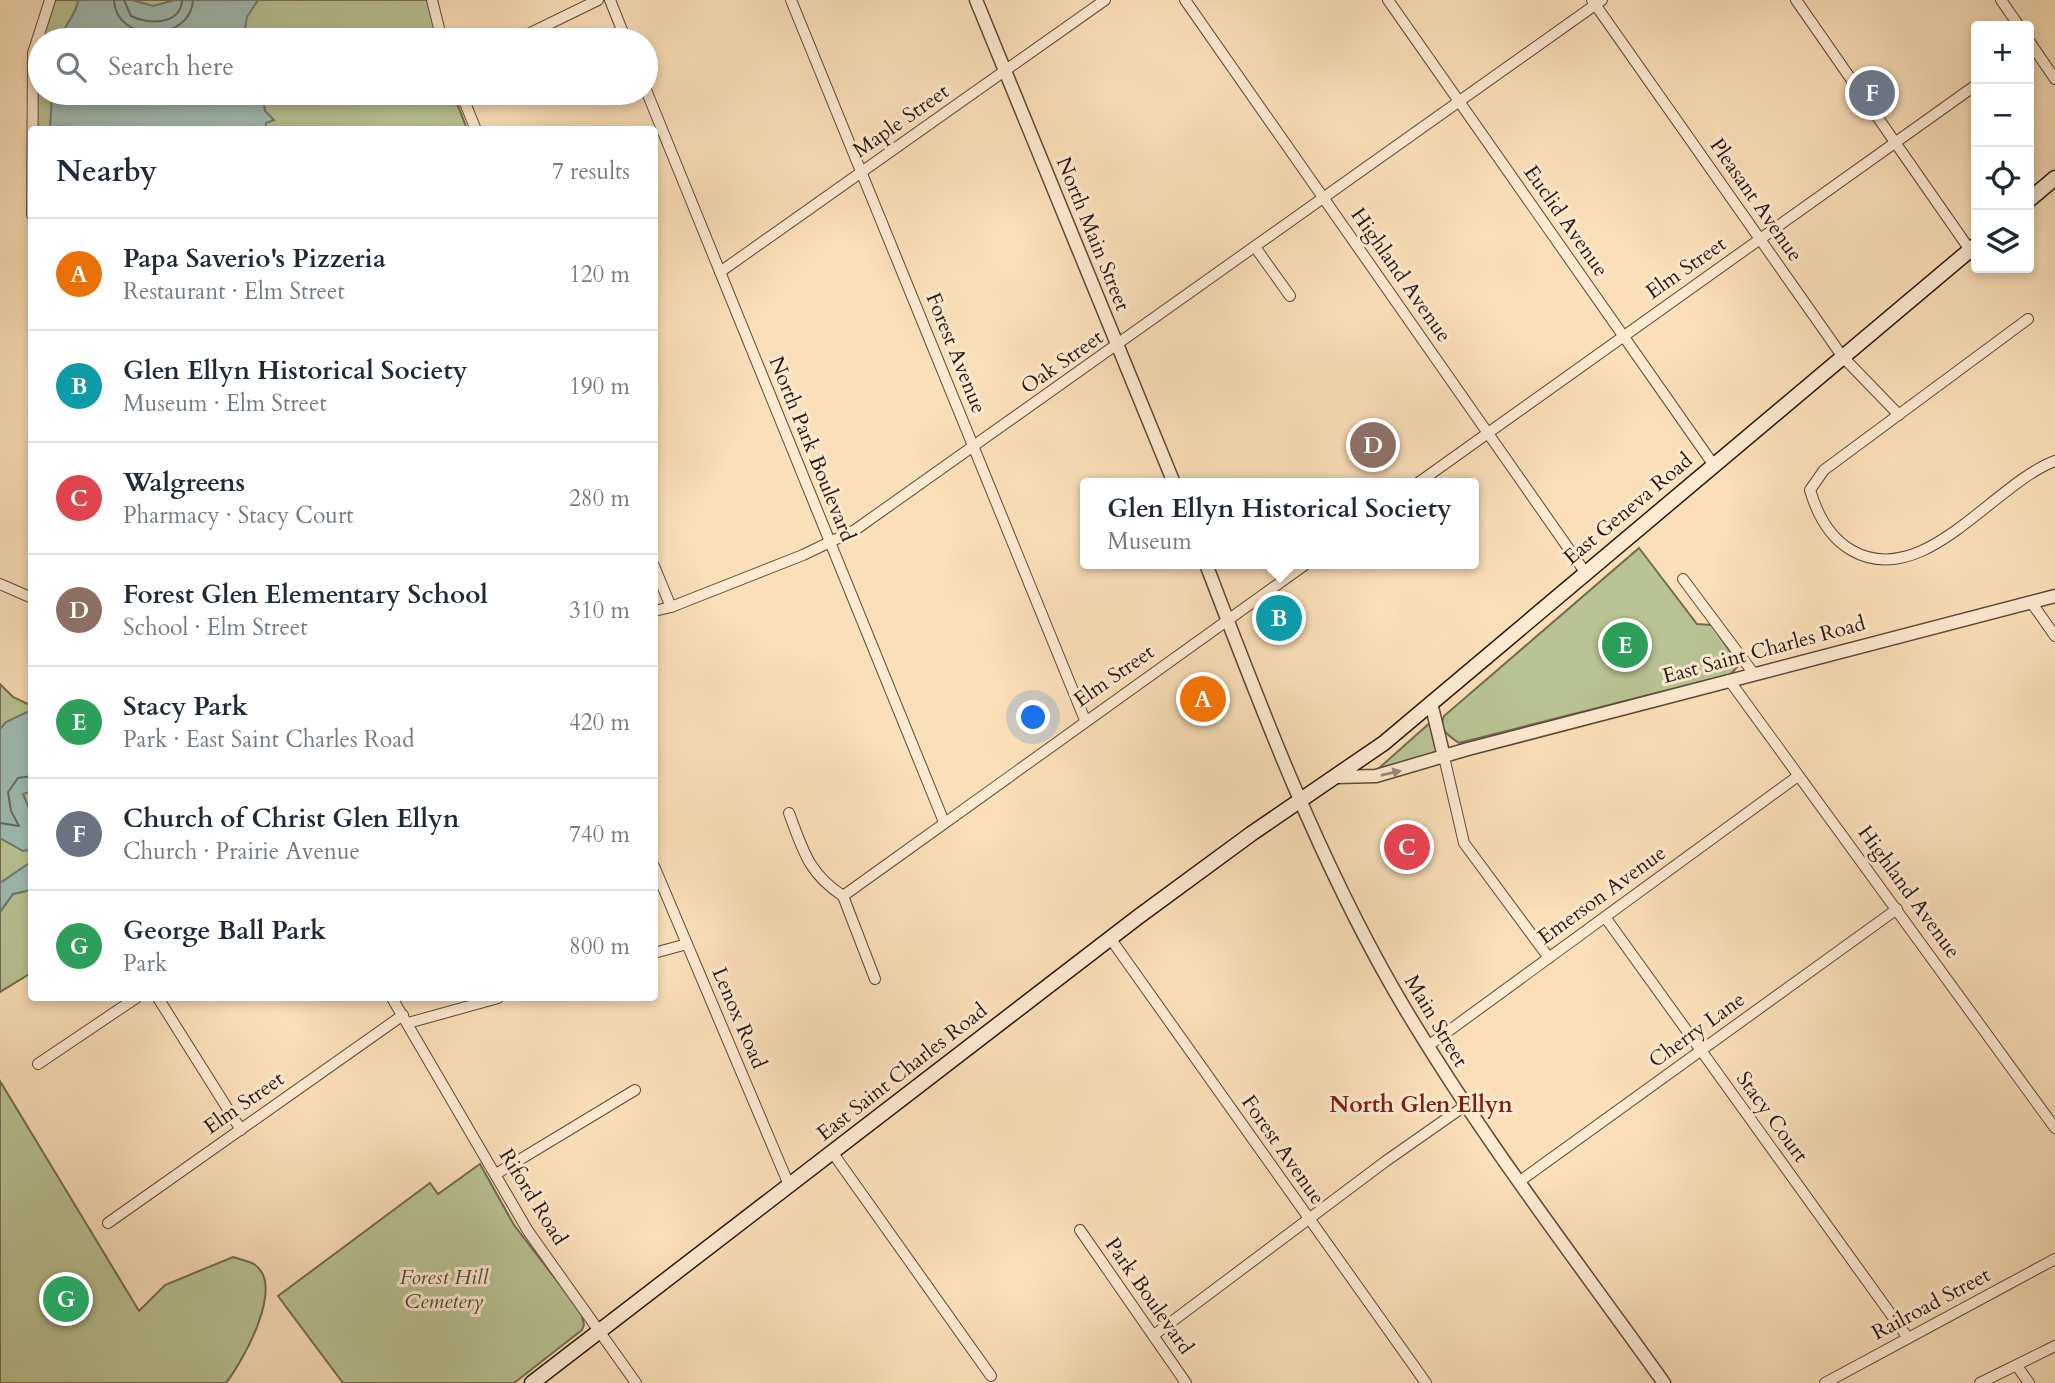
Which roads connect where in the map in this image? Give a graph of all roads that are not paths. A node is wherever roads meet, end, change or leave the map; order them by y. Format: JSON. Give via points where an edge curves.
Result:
{"nodes":[{"id":1,"x":50,"y":0,"type":"edge"},
{"id":2,"x":432,"y":0,"type":"edge"},
{"id":3,"x":598,"y":0,"type":"edge"},
{"id":4,"x":610,"y":0,"type":"edge"},
{"id":5,"x":792,"y":0,"type":"edge"},
{"id":6,"x":976,"y":0,"type":"edge"},
{"id":7,"x":1105,"y":0,"type":"edge"},
{"id":8,"x":1185,"y":0,"type":"edge"},
{"id":9,"x":1388,"y":0,"type":"edge"},
{"id":10,"x":1796,"y":0,"type":"edge"},
{"id":11,"x":2001,"y":0,"type":"edge"},
{"id":12,"x":1596,"y":2,"type":"edge"},
{"id":13,"x":2016,"y":21,"type":"edge"},
{"id":14,"x":41,"y":28,"type":"edge"},
{"id":15,"x":439,"y":28,"type":"edge"},
{"id":16,"x":541,"y":28,"type":"edge"},
{"id":17,"x":621,"y":28,"type":"edge"},
{"id":18,"x":2034,"y":50,"type":"edge"},
{"id":19,"x":1005,"y":71,"type":"junction"},
{"id":20,"x":2055,"y":79,"type":"edge"},
{"id":21,"x":1971,"y":89,"type":"edge"},
{"id":22,"x":1459,"y":102,"type":"junction"},
{"id":23,"x":33,"y":105,"type":"edge"},
{"id":24,"x":466,"y":105,"type":"edge"},
{"id":25,"x":652,"y":105,"type":"edge"},
{"id":26,"x":33,"y":126,"type":"edge"},
{"id":27,"x":474,"y":126,"type":"edge"},
{"id":28,"x":1896,"y":142,"type":"junction"},
{"id":29,"x":862,"y":172,"type":"junction"},
{"id":30,"x":2055,"y":178,"type":"edge"},
{"id":31,"x":2034,"y":196,"type":"edge"},
{"id":32,"x":1324,"y":198,"type":"junction"},
{"id":33,"x":1760,"y":239,"type":"junction"},
{"id":34,"x":1971,"y":244,"type":"edge"},
{"id":35,"x":1255,"y":247,"type":"junction"},
{"id":36,"x":1971,"y":249,"type":"edge"},
{"id":37,"x":720,"y":272,"type":"junction"},
{"id":38,"x":1290,"y":296,"type":"dead end"},
{"id":39,"x":2028,"y":319,"type":"dead end"},
{"id":40,"x":1624,"y":336,"type":"junction"},
{"id":41,"x":1118,"y":346,"type":"junction"},
{"id":42,"x":1842,"y":356,"type":"junction"},
{"id":43,"x":1899,"y":415,"type":"junction"},
{"id":44,"x":1489,"y":432,"type":"junction"},
{"id":45,"x":975,"y":446,"type":"junction"},
{"id":46,"x":2055,"y":461,"type":"edge"},
{"id":47,"x":1713,"y":464,"type":"junction"},
{"id":48,"x":1172,"y":478,"type":"edge"},
{"id":49,"x":1425,"y":478,"type":"edge"},
{"id":50,"x":829,"y":542,"type":"junction"},
{"id":51,"x":1208,"y":569,"type":"edge"},
{"id":52,"x":1299,"y":569,"type":"edge"},
{"id":53,"x":1585,"y":572,"type":"junction"},
{"id":54,"x":658,"y":576,"type":"edge"},
{"id":55,"x":1683,"y":579,"type":"dead end"},
{"id":56,"x":0,"y":584,"type":"edge"},
{"id":57,"x":28,"y":596,"type":"edge"},
{"id":58,"x":2055,"y":596,"type":"edge"},
{"id":59,"x":2031,"y":602,"type":"junction"},
{"id":60,"x":671,"y":607,"type":"junction"},
{"id":61,"x":658,"y":610,"type":"edge"},
{"id":62,"x":1228,"y":619,"type":"junction"},
{"id":63,"x":2055,"y":636,"type":"edge"},
{"id":64,"x":1754,"y":674,"type":"junction"},
{"id":65,"x":1729,"y":680,"type":"junction"},
{"id":66,"x":1431,"y":704,"type":"junction"},
{"id":67,"x":1085,"y":720,"type":"junction"},
{"id":68,"x":1444,"y":757,"type":"junction"},
{"id":69,"x":1798,"y":776,"type":"junction"},
{"id":70,"x":1336,"y":777,"type":"junction"},
{"id":71,"x":1302,"y":799,"type":"junction"},
{"id":72,"x":789,"y":813,"type":"dead end"},
{"id":73,"x":944,"y":822,"type":"junction"},
{"id":74,"x":658,"y":875,"type":"edge"},
{"id":75,"x":843,"y":896,"type":"junction"},
{"id":76,"x":1897,"y":909,"type":"junction"},
{"id":77,"x":1605,"y":918,"type":"junction"},
{"id":78,"x":1110,"y":938,"type":"junction"},
{"id":79,"x":687,"y":944,"type":"junction"},
{"id":80,"x":658,"y":952,"type":"edge"},
{"id":81,"x":1549,"y":958,"type":"junction"},
{"id":82,"x":875,"y":979,"type":"dead end"},
{"id":83,"x":132,"y":1001,"type":"edge"},
{"id":84,"x":160,"y":1001,"type":"edge"},
{"id":85,"x":394,"y":1001,"type":"edge"},
{"id":86,"x":485,"y":1001,"type":"edge"},
{"id":87,"x":405,"y":1019,"type":"junction"},
{"id":88,"x":1428,"y":1046,"type":"junction"},
{"id":89,"x":1702,"y":1051,"type":"junction"},
{"id":90,"x":38,"y":1064,"type":"dead end"},
{"id":91,"x":635,"y":1090,"type":"dead end"},
{"id":92,"x":1466,"y":1105,"type":"junction"},
{"id":93,"x":2055,"y":1128,"type":"edge"},
{"id":94,"x":240,"y":1130,"type":"junction"},
{"id":95,"x":832,"y":1152,"type":"junction"},
{"id":96,"x":496,"y":1174,"type":"junction"},
{"id":97,"x":1520,"y":1181,"type":"junction"},
{"id":98,"x":789,"y":1185,"type":"junction"},
{"id":99,"x":1308,"y":1219,"type":"junction"},
{"id":100,"x":108,"y":1223,"type":"dead end"},
{"id":101,"x":1080,"y":1230,"type":"dead end"},
{"id":102,"x":2055,"y":1259,"type":"edge"},
{"id":103,"x":600,"y":1331,"type":"junction"},
{"id":104,"x":1154,"y":1335,"type":"junction"},
{"id":105,"x":1908,"y":1338,"type":"junction"},
{"id":106,"x":2055,"y":1346,"type":"edge"},
{"id":107,"x":2017,"y":1366,"type":"junction"},
{"id":108,"x":991,"y":1376,"type":"dead end"},
{"id":109,"x":1663,"y":1382,"type":"edge"},
{"id":110,"x":532,"y":1383,"type":"edge"},
{"id":111,"x":636,"y":1383,"type":"edge"},
{"id":112,"x":1186,"y":1383,"type":"edge"},
{"id":113,"x":1426,"y":1383,"type":"edge"},
{"id":114,"x":1825,"y":1383,"type":"edge"},
{"id":115,"x":1980,"y":1383,"type":"edge"},
{"id":116,"x":2029,"y":1383,"type":"edge"}],
"edges":[{"from":1,"to":14,"type":"street"},
{"from":2,"to":15,"type":"street"},
{"from":3,"to":16,"type":"street"},
{"from":4,"to":17,"type":"street"},
{"from":5,"to":29,"type":"street","name":"Forest Avenue"},
{"from":6,"to":19,"type":"street","name":"North Main Street"},
{"from":7,"to":19,"type":"street","name":"Maple Street"},
{"from":8,"to":32,"type":"street","name":"Highland Avenue"},
{"from":9,"to":22,"type":"street","name":"Euclid Avenue"},
{"from":10,"to":28,"type":"street"},
{"from":11,"to":13,"type":"street"},
{"from":12,"to":22,"type":"street","name":"Oak Street"},
{"from":12,"to":33,"type":"street","name":"Pleasant Avenue"},
{"from":18,"to":20,"type":"street"},
{"from":19,"to":29,"type":"street","name":"Maple Street"},
{"from":19,"to":41,"type":"street","name":"North Main Street"},
{"from":21,"to":28,"type":"street","name":"Elm Street"},
{"from":22,"to":32,"type":"street","name":"Oak Street"},
{"from":22,"to":40,"type":"street","name":"Euclid Avenue"},
{"from":23,"to":26,"type":"street"},
{"from":24,"to":27,"type":"street"},
{"from":25,"to":37,"type":"street","name":"North Park Boulevard"},
{"from":28,"to":33,"type":"street","name":"Elm Street"},
{"from":28,"to":34,"type":"street"},
{"from":29,"to":37,"type":"street","name":"Maple Street"},
{"from":29,"to":45,"type":"street","name":"Forest Avenue"},
{"from":30,"to":31,"type":"main road"},
{"from":32,"to":35,"type":"street","name":"Oak Street"},
{"from":32,"to":44,"type":"street","name":"Highland Avenue"},
{"from":33,"to":40,"type":"street","name":"Elm Street"},
{"from":33,"to":42,"type":"street","name":"Pleasant Avenue"},
{"from":35,"to":38,"type":"street"},
{"from":35,"to":41,"type":"street","name":"Oak Street"},
{"from":36,"to":42,"type":"main road","name":"East Geneva Road"},
{"from":37,"to":50,"type":"street","name":"North Park Boulevard"},
{"from":39,"to":43,"type":"street"},
{"from":40,"to":44,"type":"street","name":"Elm Street"},
{"from":40,"to":47,"type":"street","name":"Euclid Avenue"},
{"from":41,"to":45,"type":"street","name":"Oak Street"},
{"from":41,"to":48,"type":"street","name":"North Main Street"},
{"from":42,"to":43,"type":"street","name":"Pleasant Avenue"},
{"from":42,"to":47,"type":"main road","name":"East Geneva Road"},
{"from":43,"to":46,"type":"street","via":[[1824,470],[1811,490],[1816,511],[1838,540],[1875,561],[1898,560],[1925,551]]},
{"from":44,"to":49,"type":"street","name":"Elm Street"},
{"from":44,"to":53,"type":"street","name":"Highland Avenue"},
{"from":45,"to":50,"type":"street","name":"Oak Street","via":[[855,530]]},
{"from":45,"to":67,"type":"street","name":"Forest Avenue"},
{"from":47,"to":53,"type":"main road","name":"East Geneva Road"},
{"from":50,"to":60,"type":"street","name":"Oak Street"},
{"from":50,"to":73,"type":"street","name":"North Park Boulevard"},
{"from":51,"to":62,"type":"street"},
{"from":52,"to":62,"type":"street","name":"Elm Street"},
{"from":53,"to":66,"type":"main road","name":"East Geneva Road"},
{"from":54,"to":60,"type":"street"},
{"from":55,"to":64,"type":"street"},
{"from":56,"to":57,"type":"street"},
{"from":58,"to":59,"type":"street","name":"East Saint Charles Road"},
{"from":59,"to":63,"type":"street"},
{"from":59,"to":64,"type":"street","name":"East Saint Charles Road"},
{"from":60,"to":61,"type":"street","name":"Oak Street"},
{"from":62,"to":67,"type":"street","name":"Elm Street"},
{"from":62,"to":71,"type":"street"},
{"from":64,"to":65,"type":"street","name":"East Saint Charles Road"},
{"from":65,"to":68,"type":"street","name":"East Saint Charles Road"},
{"from":65,"to":69,"type":"street","name":"Highland Avenue"},
{"from":66,"to":68,"type":"street"},
{"from":66,"to":70,"type":"main road","name":"East Geneva Road"},
{"from":67,"to":73,"type":"street","name":"Elm Street"},
{"from":70,"to":68,"type":"street","name":"East Saint Charles Road","one_way":true,"via":[[1376,776]]},
{"from":68,"to":81,"type":"street","via":[[1464,843]]},
{"from":69,"to":76,"type":"street","name":"Highland Avenue"},
{"from":69,"to":77,"type":"street","name":"Emerson Avenue"},
{"from":70,"to":71,"type":"main road","name":"East Geneva Road"},
{"from":71,"to":78,"type":"main road","name":"East Saint Charles Road"},
{"from":71,"to":88,"type":"street","name":"Main Street","via":[[1360,927]]},
{"from":72,"to":75,"type":"street","via":[[812,870]]},
{"from":73,"to":75,"type":"street","name":"Elm Street"},
{"from":74,"to":79,"type":"street","name":"Lenox Road"},
{"from":75,"to":82,"type":"street"},
{"from":76,"to":89,"type":"street","name":"Cherry Lane"},
{"from":76,"to":93,"type":"street","name":"Highland Avenue"},
{"from":77,"to":81,"type":"street","name":"Emerson Avenue"},
{"from":77,"to":89,"type":"street","name":"Stacy Court"},
{"from":78,"to":95,"type":"main road","name":"East Saint Charles Road"},
{"from":78,"to":99,"type":"street","name":"Forest Avenue"},
{"from":79,"to":80,"type":"street"},
{"from":79,"to":98,"type":"street","name":"Lenox Road"},
{"from":81,"to":88,"type":"street","name":"Emerson Avenue"},
{"from":83,"to":90,"type":"street"},
{"from":84,"to":94,"type":"street"},
{"from":85,"to":87,"type":"street","name":"Riford Road"},
{"from":86,"to":87,"type":"street","name":"Elm Street"},
{"from":87,"to":94,"type":"street","name":"Elm Street"},
{"from":87,"to":96,"type":"street","name":"Riford Road"},
{"from":88,"to":92,"type":"street","name":"Main Street"},
{"from":89,"to":97,"type":"street","name":"Cherry Lane"},
{"from":89,"to":105,"type":"street","name":"Stacy Court"},
{"from":91,"to":96,"type":"street"},
{"from":92,"to":97,"type":"street","name":"Main Street"},
{"from":92,"to":99,"type":"street"},
{"from":94,"to":100,"type":"street","name":"Elm Street"},
{"from":95,"to":98,"type":"main road","name":"East Saint Charles Road"},
{"from":95,"to":108,"type":"street"},
{"from":96,"to":103,"type":"street","name":"Riford Road","via":[[528,1231]]},
{"from":97,"to":109,"type":"street","name":"Main Street"},
{"from":98,"to":103,"type":"main road","name":"East Saint Charles Road"},
{"from":99,"to":104,"type":"street"},
{"from":99,"to":113,"type":"street","name":"Forest Avenue"},
{"from":101,"to":104,"type":"street","name":"Park Boulevard"},
{"from":102,"to":105,"type":"street","name":"Railroad Street"},
{"from":103,"to":110,"type":"main road","name":"East Saint Charles Road"},
{"from":103,"to":111,"type":"street","name":"Riford Road"},
{"from":104,"to":112,"type":"street","name":"Park Boulevard"},
{"from":105,"to":114,"type":"street","name":"Railroad Street"},
{"from":106,"to":107,"type":"street"},
{"from":107,"to":115,"type":"street"},
{"from":107,"to":116,"type":"street"}]}
